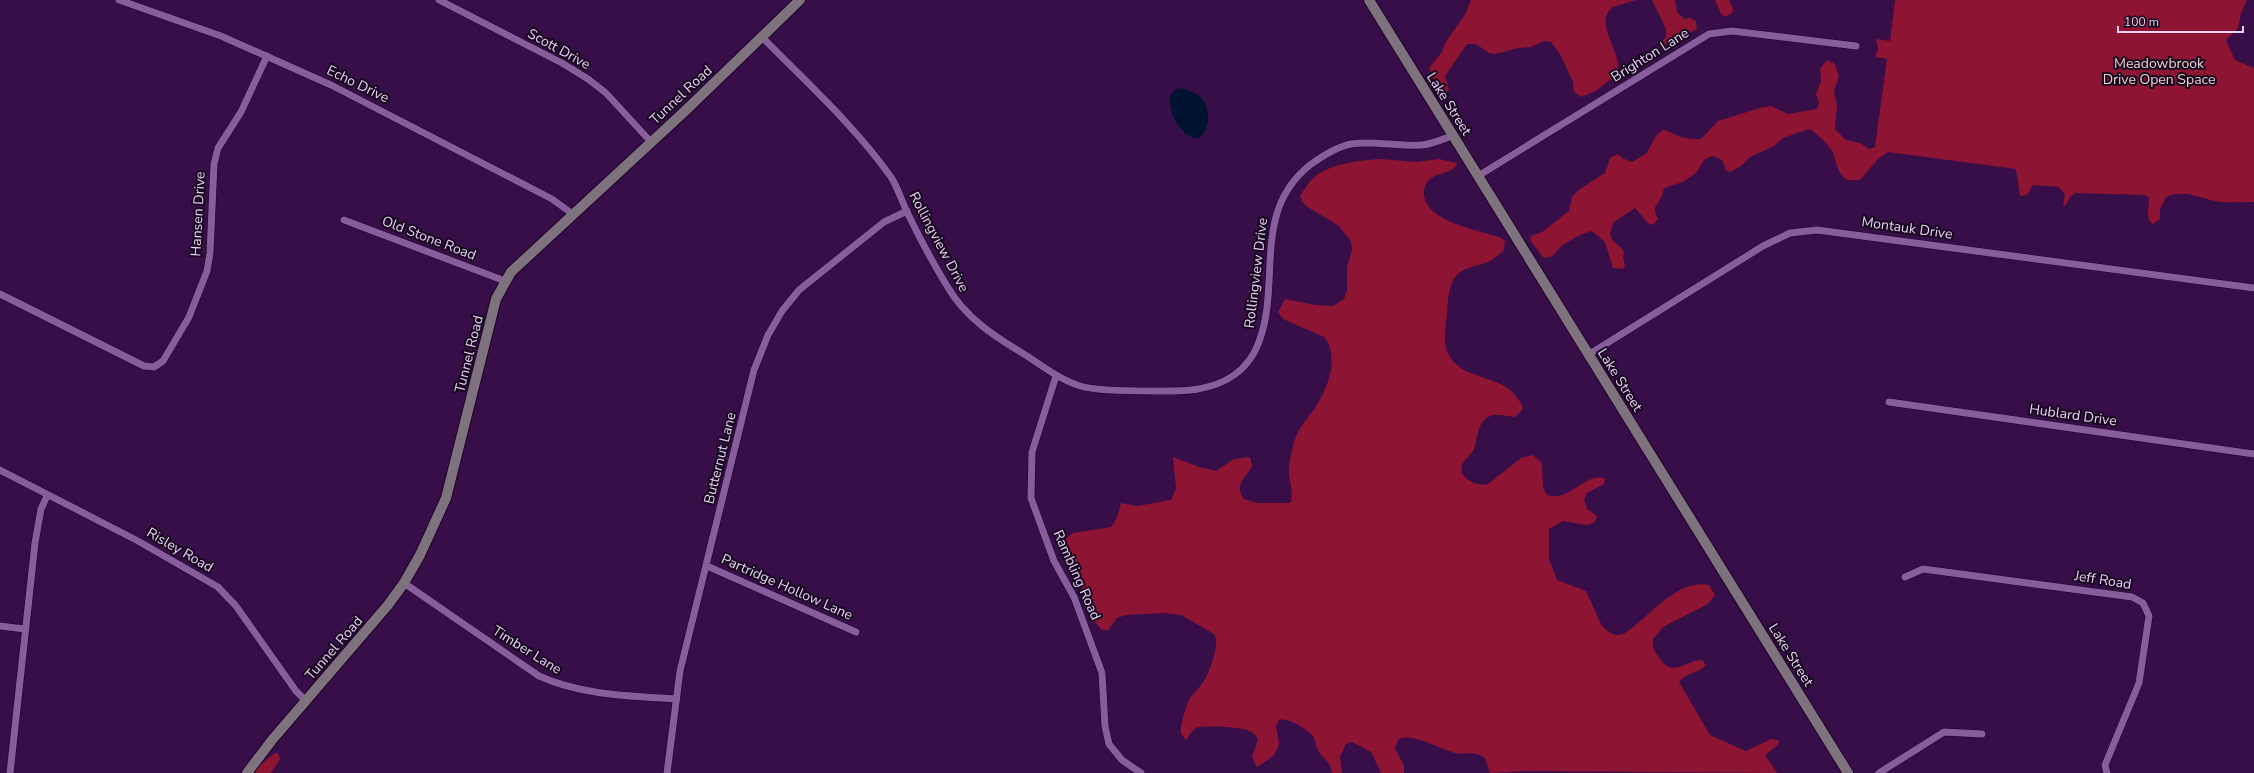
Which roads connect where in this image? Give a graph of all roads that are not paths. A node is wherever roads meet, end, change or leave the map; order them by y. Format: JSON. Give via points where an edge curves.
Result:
{"nodes":[{"id":1,"x":119,"y":0,"type":"edge"},
{"id":2,"x":439,"y":0,"type":"edge"},
{"id":3,"x":1369,"y":0,"type":"edge"},
{"id":4,"x":796,"y":1,"type":"edge"},
{"id":5,"x":762,"y":37,"type":"junction"},
{"id":6,"x":1856,"y":46,"type":"dead end"},
{"id":7,"x":267,"y":56,"type":"junction"},
{"id":8,"x":1452,"y":136,"type":"junction"},
{"id":9,"x":651,"y":142,"type":"junction"},
{"id":10,"x":1478,"y":176,"type":"junction"},
{"id":11,"x":906,"y":211,"type":"junction"},
{"id":12,"x":574,"y":215,"type":"junction"},
{"id":13,"x":344,"y":220,"type":"dead end"},
{"id":14,"x":505,"y":282,"type":"junction"},
{"id":15,"x":2254,"y":288,"type":"edge"},
{"id":16,"x":0,"y":294,"type":"edge"},
{"id":17,"x":1588,"y":355,"type":"junction"},
{"id":18,"x":1056,"y":376,"type":"junction"},
{"id":19,"x":1889,"y":402,"type":"dead end"},
{"id":20,"x":2254,"y":454,"type":"edge"},
{"id":21,"x":0,"y":470,"type":"edge"},
{"id":22,"x":48,"y":496,"type":"junction"},
{"id":23,"x":707,"y":566,"type":"junction"},
{"id":24,"x":1905,"y":577,"type":"dead end"},
{"id":25,"x":404,"y":583,"type":"junction"},
{"id":26,"x":0,"y":626,"type":"edge"},
{"id":27,"x":25,"y":628,"type":"junction"},
{"id":28,"x":856,"y":632,"type":"dead end"},
{"id":29,"x":675,"y":699,"type":"junction"},
{"id":30,"x":306,"y":701,"type":"junction"},
{"id":31,"x":1982,"y":734,"type":"dead end"},
{"id":32,"x":10,"y":773,"type":"edge"},
{"id":33,"x":247,"y":773,"type":"edge"},
{"id":34,"x":667,"y":773,"type":"edge"},
{"id":35,"x":1141,"y":773,"type":"edge"},
{"id":36,"x":1848,"y":773,"type":"edge"},
{"id":37,"x":1879,"y":773,"type":"edge"},
{"id":38,"x":2107,"y":773,"type":"edge"}],
"edges":[{"from":1,"to":7,"type":"street","name":"Echo Drive","via":[[221,36]]},
{"from":2,"to":9,"type":"street","name":"Scott Drive","via":[[588,79],[606,94]]},
{"from":3,"to":8,"type":"main road","name":"Lake Street"},
{"from":4,"to":5,"type":"main road","name":"Tunnel Road"},
{"from":5,"to":9,"type":"main road","name":"Tunnel Road"},
{"from":5,"to":11,"type":"street","name":"Rollingview Drive","via":[[870,151],[892,179]]},
{"from":6,"to":10,"type":"street","name":"Brighton Lane","via":[[1732,31],[1709,34]]},
{"from":7,"to":12,"type":"street","name":"Echo Drive","via":[[435,137],[552,198]]},
{"from":7,"to":16,"type":"street","name":"Hansen Drive","via":[[241,112],[218,148],[214,164],[207,272],[189,317],[163,361],[154,367],[144,366]]},
{"from":8,"to":10,"type":"main road","name":"Lake Street"},
{"from":8,"to":18,"type":"street","name":"Rollingview Drive","via":[[1423,145],[1350,144],[1322,156],[1300,173],[1285,192],[1275,216],[1270,246],[1264,329],[1254,354],[1238,373],[1214,386],[1189,391],[1081,386]]},
{"from":9,"to":12,"type":"main road","name":"Tunnel Road"},
{"from":10,"to":17,"type":"main road","name":"Lake Street"},
{"from":11,"to":18,"type":"street","name":"Rollingview Drive","via":[[960,306],[979,325]]},
{"from":11,"to":23,"type":"street","name":"Butternut Lane","via":[[884,222],[799,290],[782,311],[768,335],[754,370]]},
{"from":12,"to":14,"type":"main road","name":"Tunnel Road","via":[[511,272]]},
{"from":13,"to":14,"type":"street","name":"Old Stone Road"},
{"from":14,"to":25,"type":"main road","name":"Tunnel Road","via":[[496,299],[446,498],[435,526]]},
{"from":15,"to":17,"type":"street","name":"Montauk Drive","via":[[1817,230],[1790,233],[1763,246]]},
{"from":17,"to":36,"type":"main road","name":"Lake Street"},
{"from":18,"to":35,"type":"street","name":"Rambling Road","via":[[1032,452],[1031,498],[1054,561],[1074,597],[1102,673],[1105,726],[1109,744],[1122,760]]},
{"from":19,"to":20,"type":"street","name":"Hublard Drive"},
{"from":21,"to":22,"type":"street","name":"Risley Road"},
{"from":22,"to":27,"type":"street","via":[[41,509],[35,542]]},
{"from":22,"to":30,"type":"street","name":"Risley Road","via":[[218,587],[236,606],[296,691]]},
{"from":23,"to":28,"type":"street","name":"Partridge Hollow Lane"},
{"from":23,"to":29,"type":"street","name":"Butternut Lane"},
{"from":24,"to":38,"type":"street","name":"Jeff Road","via":[[1923,569],[2132,597],[2143,603],[2149,616],[2139,683],[2105,765]]},
{"from":25,"to":29,"type":"street","name":"Timber Lane","via":[[539,676],[559,686],[611,695]]},
{"from":25,"to":30,"type":"main road","name":"Tunnel Road","via":[[372,625]]},
{"from":26,"to":27,"type":"street"},
{"from":27,"to":32,"type":"street"},
{"from":29,"to":34,"type":"street","name":"Butternut Lane"},
{"from":30,"to":33,"type":"main road","name":"Tunnel Road"},
{"from":31,"to":37,"type":"street","via":[[1944,732]]}]}
